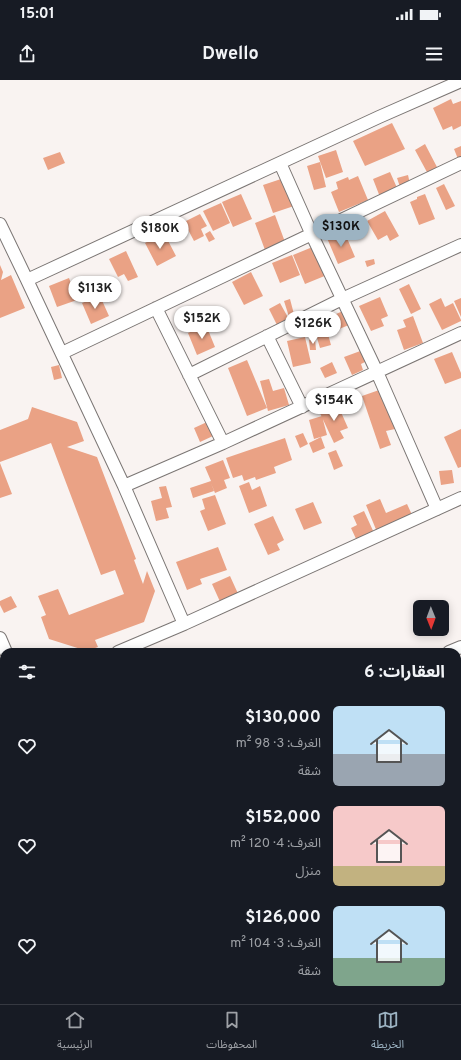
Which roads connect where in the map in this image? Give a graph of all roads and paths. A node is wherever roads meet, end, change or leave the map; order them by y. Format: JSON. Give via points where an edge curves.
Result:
{"nodes":[{"id":1,"x":461,"y":81,"type":"edge"},
{"id":2,"x":280,"y":163,"type":"junction"},
{"id":3,"x":461,"y":163,"type":"edge"},
{"id":4,"x":0,"y":224,"type":"edge"},
{"id":5,"x":312,"y":235,"type":"junction"},
{"id":6,"x":461,"y":245,"type":"edge"},
{"id":7,"x":28,"y":280,"type":"junction"},
{"id":8,"x":342,"y":299,"type":"junction"},
{"id":9,"x":156,"y":308,"type":"junction"},
{"id":10,"x":461,"y":333,"type":"edge"},
{"id":11,"x":267,"y":336,"type":"junction"},
{"id":12,"x":62,"y":354,"type":"junction"},
{"id":13,"x":377,"y":372,"type":"junction"},
{"id":14,"x":189,"y":375,"type":"junction"},
{"id":15,"x":302,"y":407,"type":"junction"},
{"id":16,"x":223,"y":443,"type":"junction"},
{"id":17,"x":124,"y":486,"type":"junction"},
{"id":18,"x":461,"y":498,"type":"edge"},
{"id":19,"x":437,"y":509,"type":"junction"},
{"id":20,"x":184,"y":624,"type":"junction"},
{"id":21,"x":0,"y":638,"type":"edge"},
{"id":22,"x":4,"y":648,"type":"edge"},
{"id":23,"x":127,"y":648,"type":"edge"}],
"edges":[{"from":1,"to":2,"type":"street"},
{"from":2,"to":5,"type":"street"},
{"from":2,"to":7,"type":"street"},
{"from":3,"to":5,"type":"street"},
{"from":4,"to":7,"type":"street"},
{"from":5,"to":8,"type":"street"},
{"from":5,"to":9,"type":"street"},
{"from":6,"to":8,"type":"street"},
{"from":7,"to":12,"type":"street"},
{"from":8,"to":11,"type":"street"},
{"from":8,"to":13,"type":"street"},
{"from":9,"to":12,"type":"street"},
{"from":9,"to":14,"type":"street"},
{"from":10,"to":13,"type":"street"},
{"from":11,"to":14,"type":"street"},
{"from":11,"to":15,"type":"street"},
{"from":12,"to":17,"type":"street"},
{"from":13,"to":15,"type":"street"},
{"from":13,"to":19,"type":"street"},
{"from":14,"to":16,"type":"street"},
{"from":15,"to":16,"type":"street"},
{"from":16,"to":17,"type":"street"},
{"from":17,"to":20,"type":"street"},
{"from":18,"to":19,"type":"street"},
{"from":19,"to":20,"type":"street"},
{"from":20,"to":23,"type":"street"},
{"from":21,"to":22,"type":"street"}]}
